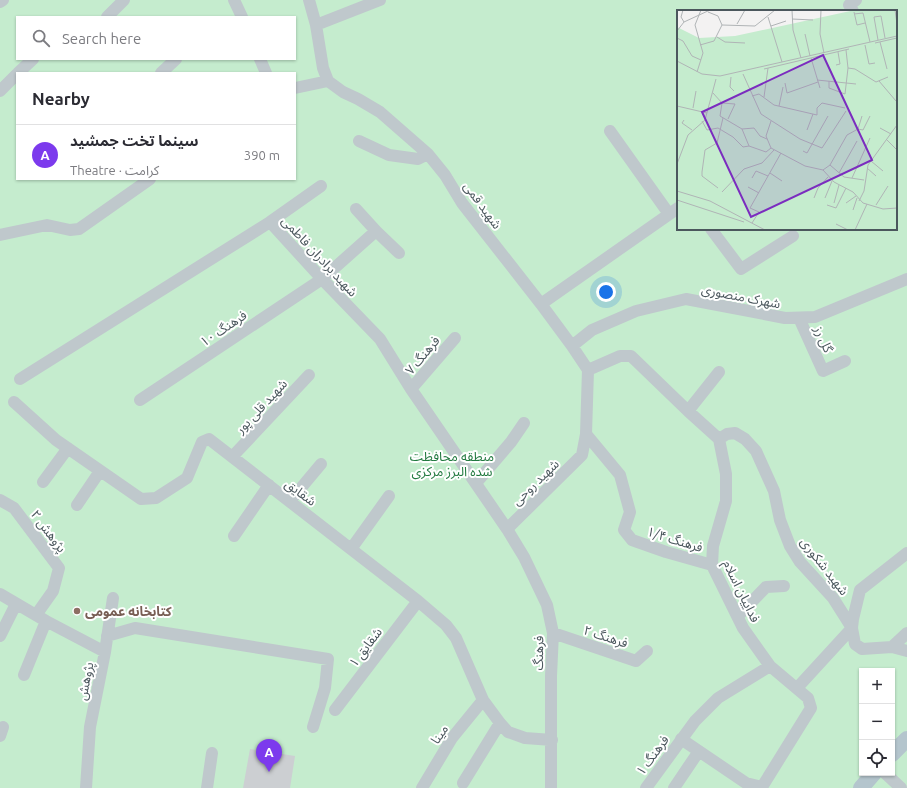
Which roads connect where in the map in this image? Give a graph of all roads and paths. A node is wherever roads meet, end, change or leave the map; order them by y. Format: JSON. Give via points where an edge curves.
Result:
{"nodes":[{"id":1,"x":3,"y":0,"type":"edge"},
{"id":2,"x":124,"y":0,"type":"edge"},
{"id":3,"x":234,"y":0,"type":"edge"},
{"id":4,"x":309,"y":0,"type":"edge"},
{"id":5,"x":380,"y":0,"type":"edge"},
{"id":6,"x":856,"y":0,"type":"edge"},
{"id":7,"x":0,"y":2,"type":"edge"},
{"id":8,"x":852,"y":10,"type":"edge"},
{"id":9,"x":108,"y":16,"type":"edge"},
{"id":10,"x":242,"y":16,"type":"edge"},
{"id":11,"x":316,"y":25,"type":"junction"},
{"id":12,"x":32,"y":60,"type":"edge"},
{"id":13,"x":175,"y":60,"type":"edge"},
{"id":14,"x":260,"y":60,"type":"edge"},
{"id":15,"x":20,"y":72,"type":"edge"},
{"id":16,"x":163,"y":72,"type":"edge"},
{"id":17,"x":266,"y":72,"type":"edge"},
{"id":18,"x":16,"y":76,"type":"edge"},
{"id":19,"x":328,"y":81,"type":"junction"},
{"id":20,"x":296,"y":88,"type":"edge"},
{"id":21,"x":0,"y":90,"type":"edge"},
{"id":22,"x":610,"y":131,"type":"dead end"},
{"id":23,"x":359,"y":141,"type":"dead end"},
{"id":24,"x":428,"y":154,"type":"junction"},
{"id":25,"x":149,"y":180,"type":"edge"},
{"id":26,"x":321,"y":186,"type":"dead end"},
{"id":27,"x":356,"y":208,"type":"dead end"},
{"id":28,"x":673,"y":211,"type":"edge"},
{"id":29,"x":270,"y":222,"type":"junction"},
{"id":30,"x":712,"y":230,"type":"edge"},
{"id":31,"x":376,"y":231,"type":"junction"},
{"id":32,"x":0,"y":235,"type":"edge"},
{"id":33,"x":793,"y":236,"type":"dead end"},
{"id":34,"x":399,"y":253,"type":"dead end"},
{"id":35,"x":322,"y":279,"type":"junction"},
{"id":36,"x":907,"y":279,"type":"edge"},
{"id":37,"x":541,"y":304,"type":"junction"},
{"id":38,"x":799,"y":318,"type":"junction"},
{"id":39,"x":455,"y":338,"type":"dead end"},
{"id":40,"x":572,"y":346,"type":"junction"},
{"id":41,"x":845,"y":361,"type":"dead end"},
{"id":42,"x":588,"y":370,"type":"junction"},
{"id":43,"x":720,"y":372,"type":"dead end"},
{"id":44,"x":310,"y":375,"type":"dead end"},
{"id":45,"x":20,"y":379,"type":"dead end"},
{"id":46,"x":412,"y":389,"type":"junction"},
{"id":47,"x":140,"y":400,"type":"dead end"},
{"id":48,"x":14,"y":402,"type":"dead end"},
{"id":49,"x":688,"y":411,"type":"junction"},
{"id":50,"x":524,"y":423,"type":"dead end"},
{"id":51,"x":586,"y":434,"type":"junction"},
{"id":52,"x":719,"y":439,"type":"junction"},
{"id":53,"x":68,"y":448,"type":"junction"},
{"id":54,"x":232,"y":457,"type":"junction"},
{"id":55,"x":322,"y":464,"type":"dead end"},
{"id":56,"x":100,"y":471,"type":"junction"},
{"id":57,"x":43,"y":482,"type":"dead end"},
{"id":58,"x":476,"y":483,"type":"junction"},
{"id":59,"x":269,"y":485,"type":"junction"},
{"id":60,"x":389,"y":496,"type":"dead end"},
{"id":61,"x":0,"y":500,"type":"edge"},
{"id":62,"x":290,"y":501,"type":"junction"},
{"id":63,"x":77,"y":505,"type":"dead end"},
{"id":64,"x":507,"y":529,"type":"junction"},
{"id":65,"x":234,"y":536,"type":"dead end"},
{"id":66,"x":351,"y":549,"type":"junction"},
{"id":67,"x":907,"y":552,"type":"edge"},
{"id":68,"x":712,"y":565,"type":"junction"},
{"id":69,"x":784,"y":586,"type":"dead end"},
{"id":70,"x":0,"y":594,"type":"edge"},
{"id":71,"x":113,"y":598,"type":"dead end"},
{"id":72,"x":418,"y":600,"type":"junction"},
{"id":73,"x":16,"y":604,"type":"junction"},
{"id":74,"x":738,"y":616,"type":"junction"},
{"id":75,"x":41,"y":618,"type":"junction"},
{"id":76,"x":852,"y":628,"type":"junction"},
{"id":77,"x":553,"y":633,"type":"junction"},
{"id":78,"x":907,"y":633,"type":"edge"},
{"id":79,"x":0,"y":636,"type":"edge"},
{"id":80,"x":107,"y":636,"type":"junction"},
{"id":81,"x":892,"y":647,"type":"junction"},
{"id":82,"x":647,"y":651,"type":"dead end"},
{"id":83,"x":907,"y":651,"type":"edge"},
{"id":84,"x":105,"y":652,"type":"junction"},
{"id":85,"x":770,"y":666,"type":"junction"},
{"id":86,"x":24,"y":675,"type":"dead end"},
{"id":87,"x":797,"y":688,"type":"junction"},
{"id":88,"x":483,"y":700,"type":"junction"},
{"id":89,"x":335,"y":710,"type":"dead end"},
{"id":90,"x":500,"y":723,"type":"junction"},
{"id":91,"x":313,"y":727,"type":"dead end"},
{"id":92,"x":681,"y":739,"type":"junction"},
{"id":93,"x":907,"y":739,"type":"edge"},
{"id":94,"x":552,"y":740,"type":"junction"},
{"id":95,"x":700,"y":751,"type":"junction"},
{"id":96,"x":895,"y":751,"type":"edge"},
{"id":97,"x":212,"y":753,"type":"dead end"},
{"id":98,"x":871,"y":776,"type":"edge"},
{"id":99,"x":888,"y":776,"type":"edge"},
{"id":100,"x":463,"y":783,"type":"dead end"},
{"id":101,"x":762,"y":787,"type":"edge"},
{"id":102,"x":86,"y":788,"type":"edge"},
{"id":103,"x":207,"y":788,"type":"edge"},
{"id":104,"x":422,"y":788,"type":"edge"},
{"id":105,"x":551,"y":788,"type":"edge"},
{"id":106,"x":646,"y":788,"type":"edge"},
{"id":107,"x":674,"y":788,"type":"edge"},
{"id":108,"x":861,"y":788,"type":"edge"},
{"id":109,"x":901,"y":788,"type":"edge"}],
"edges":[{"from":1,"to":7,"type":"street"},
{"from":2,"to":9,"type":"street"},
{"from":3,"to":10,"type":"street"},
{"from":4,"to":11,"type":"street"},
{"from":5,"to":11,"type":"street"},
{"from":6,"to":8,"type":"street","via":[[849,5]]},
{"from":11,"to":19,"type":"street","via":[[323,68]]},
{"from":12,"to":15,"type":"street"},
{"from":13,"to":16,"type":"street"},
{"from":14,"to":17,"type":"street"},
{"from":18,"to":21,"type":"street"},
{"from":19,"to":20,"type":"street"},
{"from":19,"to":24,"type":"street","name":"شهید قمی","via":[[380,112]]},
{"from":22,"to":28,"type":"street"},
{"from":23,"to":24,"type":"street","via":[[389,154],[418,159]]},
{"from":24,"to":37,"type":"street","name":"شهید قمی","via":[[462,203]]},
{"from":25,"to":32,"type":"street","via":[[79,229],[70,230],[47,225]]},
{"from":26,"to":29,"type":"street"},
{"from":27,"to":31,"type":"street"},
{"from":28,"to":37,"type":"street"},
{"from":29,"to":35,"type":"street","name":"شهید برادران فاطمی"},
{"from":29,"to":45,"type":"street","name":"شهید برادران فاطمی"},
{"from":30,"to":33,"type":"street","via":[[742,269]]},
{"from":31,"to":34,"type":"street"},
{"from":31,"to":35,"type":"street","name":"فرهنگ ۱۰"},
{"from":35,"to":46,"type":"street","name":"شهید برادران فاطمی","via":[[380,339]]},
{"from":35,"to":47,"type":"street","name":"فرهنگ ۱۰"},
{"from":36,"to":38,"type":"street","name":"شهرک منصوری","via":[[815,317]]},
{"from":37,"to":40,"type":"street","name":"شهید قمی"},
{"from":38,"to":40,"type":"street","name":"شهرک منصوری","via":[[785,318],[686,300],[636,311],[592,330]]},
{"from":38,"to":41,"type":"street","name":"گل رز","via":[[823,370]]},
{"from":39,"to":46,"type":"street","name":"فرهنگ ۷"},
{"from":40,"to":42,"type":"street","name":"شهید قمی"},
{"from":42,"to":49,"type":"street","via":[[620,356],[631,356]]},
{"from":42,"to":51,"type":"street"},
{"from":43,"to":49,"type":"street"},
{"from":44,"to":54,"type":"street","name":"شهید قلی پور"},
{"from":46,"to":58,"type":"street","name":"شهید برادران فاطمی"},
{"from":48,"to":53,"type":"street","name":"شقایق"},
{"from":49,"to":52,"type":"street"},
{"from":50,"to":58,"type":"street"},
{"from":51,"to":64,"type":"street","name":"شهید روحی","via":[[582,456]]},
{"from":51,"to":68,"type":"street","name":"فرهنگ ۱/۴","via":[[620,475],[630,512],[624,530],[632,540]]},
{"from":52,"to":68,"type":"street","name":"فداییان اسلام","via":[[726,474],[726,501],[713,546]]},
{"from":52,"to":76,"type":"street","name":"شهید شکوری","via":[[735,433],[756,451],[774,491],[780,520],[790,546],[800,562],[834,598]]},
{"from":53,"to":56,"type":"street","name":"شقایق"},
{"from":53,"to":57,"type":"street"},
{"from":54,"to":56,"type":"street","name":"شقایق","via":[[209,439],[202,442],[187,478],[156,498],[141,499]]},
{"from":54,"to":59,"type":"street","name":"شقایق"},
{"from":55,"to":62,"type":"street"},
{"from":56,"to":63,"type":"street"},
{"from":58,"to":64,"type":"street","name":"شهید برادران فاطمی"},
{"from":59,"to":62,"type":"street","name":"شقایق"},
{"from":59,"to":65,"type":"street"},
{"from":60,"to":66,"type":"street"},
{"from":61,"to":75,"type":"street","name":"پژوهش ۲","via":[[14,508],[59,568],[53,591]]},
{"from":62,"to":66,"type":"street","name":"شقایق"},
{"from":64,"to":77,"type":"street","name":"فرهنگ","via":[[524,557],[547,606]]},
{"from":66,"to":72,"type":"street","name":"شقایق"},
{"from":67,"to":76,"type":"street","via":[[860,590]]},
{"from":68,"to":74,"type":"street","name":"فداییان اسلام"},
{"from":69,"to":74,"type":"street","via":[[766,587]]},
{"from":70,"to":73,"type":"street","name":"پژوهش"},
{"from":71,"to":80,"type":"street"},
{"from":72,"to":88,"type":"street","name":"شقایق","via":[[446,625],[456,638]]},
{"from":72,"to":89,"type":"street","name":"شقایق ۱"},
{"from":73,"to":75,"type":"street","name":"پژوهش"},
{"from":73,"to":79,"type":"street"},
{"from":74,"to":85,"type":"street","name":"فداییان اسلام","via":[[743,628]]},
{"from":75,"to":84,"type":"street","name":"پژوهش"},
{"from":75,"to":86,"type":"street"},
{"from":76,"to":81,"type":"street","name":"شهید شکوری","via":[[855,644],[862,649]]},
{"from":76,"to":87,"type":"street"},
{"from":77,"to":82,"type":"street","name":"فرهنگ ۲","via":[[636,661]]},
{"from":77,"to":94,"type":"street","name":"فرهنگ"},
{"from":78,"to":81,"type":"street"},
{"from":80,"to":84,"type":"street"},
{"from":80,"to":91,"type":"street","via":[[135,628],[328,659],[325,688]]},
{"from":81,"to":83,"type":"street","name":"شهید شکوری"},
{"from":84,"to":102,"type":"street","name":"پژوهش","via":[[90,727]]},
{"from":85,"to":87,"type":"street","name":"فداییان اسلام"},
{"from":85,"to":92,"type":"street","name":"فرهنگ ۱","via":[[718,698]]},
{"from":87,"to":101,"type":"street","name":"فداییان اسلام","via":[[808,698],[811,708]]},
{"from":88,"to":90,"type":"street","name":"شقایق"},
{"from":88,"to":104,"type":"street","name":"مینا","via":[[452,738]]},
{"from":90,"to":94,"type":"street","name":"شقایق","via":[[508,732],[525,738]]},
{"from":90,"to":100,"type":"street"},
{"from":92,"to":95,"type":"street"},
{"from":92,"to":106,"type":"street","name":"فرهنگ ۱"},
{"from":93,"to":96,"type":"main road"},
{"from":94,"to":105,"type":"street","name":"فرهنگ"},
{"from":95,"to":101,"type":"street","via":[[746,783]]},
{"from":95,"to":107,"type":"street"},
{"from":97,"to":103,"type":"street"},
{"from":98,"to":108,"type":"main road"},
{"from":99,"to":109,"type":"street"}]}
